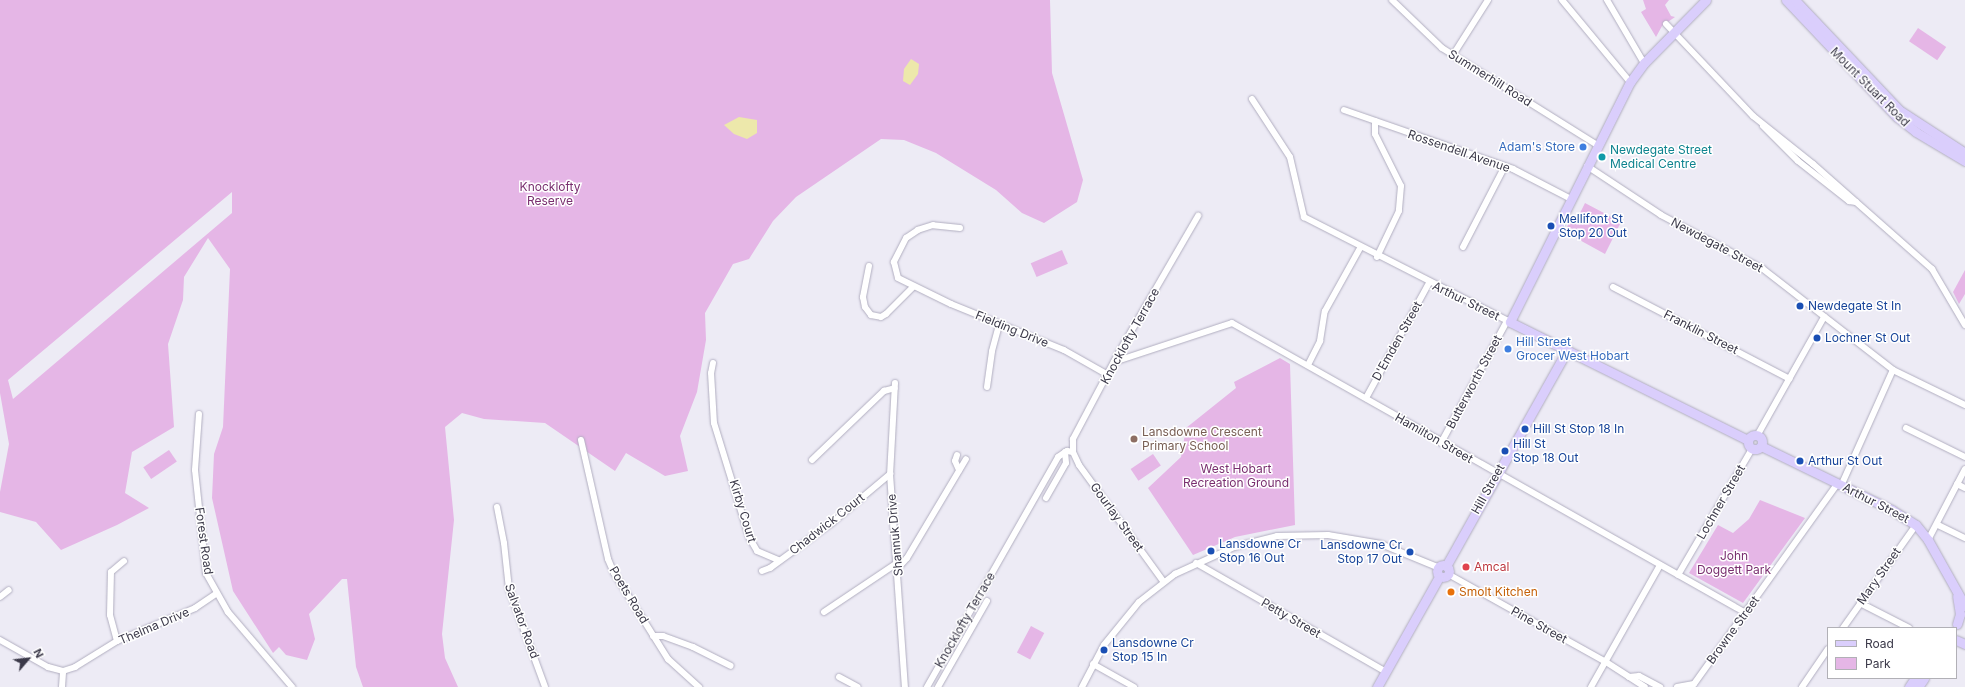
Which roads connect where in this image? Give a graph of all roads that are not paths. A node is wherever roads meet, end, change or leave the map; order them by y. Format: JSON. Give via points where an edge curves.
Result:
{"nodes":[{"id":1,"x":1392,"y":0,"type":"edge"},
{"id":2,"x":1488,"y":0,"type":"edge"},
{"id":3,"x":1562,"y":0,"type":"edge"},
{"id":4,"x":1607,"y":0,"type":"edge"},
{"id":5,"x":1706,"y":0,"type":"edge"},
{"id":6,"x":1786,"y":0,"type":"edge"},
{"id":7,"x":1795,"y":0,"type":"edge"},
{"id":8,"x":1666,"y":24,"type":"dead end"},
{"id":9,"x":1674,"y":33,"type":"junction"},
{"id":10,"x":1453,"y":55,"type":"junction"},
{"id":11,"x":1644,"y":63,"type":"junction"},
{"id":12,"x":1630,"y":82,"type":"junction"},
{"id":13,"x":1252,"y":98,"type":"dead end"},
{"id":14,"x":1344,"y":110,"type":"dead end"},
{"id":15,"x":1375,"y":121,"type":"junction"},
{"id":16,"x":1598,"y":145,"type":"junction"},
{"id":17,"x":1965,"y":153,"type":"edge"},
{"id":18,"x":1965,"y":161,"type":"edge"},
{"id":19,"x":1505,"y":166,"type":"junction"},
{"id":20,"x":1587,"y":166,"type":"junction"},
{"id":21,"x":1571,"y":199,"type":"junction"},
{"id":22,"x":1198,"y":216,"type":"dead end"},
{"id":23,"x":960,"y":228,"type":"dead end"},
{"id":24,"x":1464,"y":247,"type":"dead end"},
{"id":25,"x":1360,"y":248,"type":"junction"},
{"id":26,"x":1377,"y":257,"type":"junction"},
{"id":27,"x":869,"y":266,"type":"dead end"},
{"id":28,"x":1429,"y":283,"type":"junction"},
{"id":29,"x":913,"y":287,"type":"junction"},
{"id":30,"x":1613,"y":287,"type":"dead end"},
{"id":31,"x":1824,"y":317,"type":"junction"},
{"id":32,"x":1508,"y":322,"type":"junction"},
{"id":33,"x":999,"y":324,"type":"junction"},
{"id":34,"x":1965,"y":325,"type":"edge"},
{"id":35,"x":1566,"y":350,"type":"junction"},
{"id":36,"x":713,"y":362,"type":"dead end"},
{"id":37,"x":1114,"y":362,"type":"junction"},
{"id":38,"x":1308,"y":365,"type":"junction"},
{"id":39,"x":1893,"y":370,"type":"junction"},
{"id":40,"x":1108,"y":375,"type":"junction"},
{"id":41,"x":1790,"y":379,"type":"junction"},
{"id":42,"x":987,"y":388,"type":"dead end"},
{"id":43,"x":1366,"y":398,"type":"junction"},
{"id":44,"x":1965,"y":405,"type":"edge"},
{"id":45,"x":199,"y":414,"type":"dead end"},
{"id":46,"x":1906,"y":428,"type":"dead end"},
{"id":47,"x":1757,"y":436,"type":"joint"},
{"id":48,"x":581,"y":440,"type":"dead end"},
{"id":49,"x":1441,"y":443,"type":"junction"},
{"id":50,"x":1753,"y":445,"type":"junction"},
{"id":51,"x":1065,"y":452,"type":"junction"},
{"id":52,"x":1072,"y":452,"type":"junction"},
{"id":53,"x":957,"y":455,"type":"dead end"},
{"id":54,"x":1965,"y":457,"type":"edge"},
{"id":55,"x":812,"y":460,"type":"dead end"},
{"id":56,"x":966,"y":460,"type":"dead end"},
{"id":57,"x":1965,"y":469,"type":"edge"},
{"id":58,"x":958,"y":470,"type":"junction"},
{"id":59,"x":890,"y":474,"type":"junction"},
{"id":60,"x":1497,"y":474,"type":"junction"},
{"id":61,"x":1958,"y":484,"type":"junction"},
{"id":62,"x":1839,"y":485,"type":"junction"},
{"id":63,"x":1965,"y":488,"type":"edge"},
{"id":64,"x":1046,"y":498,"type":"dead end"},
{"id":65,"x":497,"y":507,"type":"dead end"},
{"id":66,"x":1916,"y":524,"type":"junction"},
{"id":67,"x":1938,"y":525,"type":"junction"},
{"id":68,"x":1965,"y":538,"type":"edge"},
{"id":69,"x":1928,"y":540,"type":"junction"},
{"id":70,"x":778,"y":560,"type":"junction"},
{"id":71,"x":124,"y":561,"type":"dead end"},
{"id":72,"x":1196,"y":563,"type":"junction"},
{"id":73,"x":898,"y":565,"type":"junction"},
{"id":74,"x":1660,"y":565,"type":"junction"},
{"id":75,"x":762,"y":571,"type":"dead end"},
{"id":76,"x":1443,"y":571,"type":"junction"},
{"id":77,"x":1678,"y":575,"type":"junction"},
{"id":78,"x":1163,"y":581,"type":"junction"},
{"id":79,"x":9,"y":590,"type":"dead end"},
{"id":80,"x":216,"y":594,"type":"junction"},
{"id":81,"x":1957,"y":596,"type":"junction"},
{"id":82,"x":0,"y":597,"type":"edge"},
{"id":83,"x":987,"y":601,"type":"dead end"},
{"id":84,"x":1860,"y":603,"type":"junction"},
{"id":85,"x":1965,"y":606,"type":"edge"},
{"id":86,"x":824,"y":612,"type":"dead end"},
{"id":87,"x":1744,"y":612,"type":"junction"},
{"id":88,"x":1957,"y":625,"type":"edge"},
{"id":89,"x":1844,"y":627,"type":"edge"},
{"id":90,"x":1907,"y":627,"type":"edge"},
{"id":91,"x":653,"y":636,"type":"junction"},
{"id":92,"x":0,"y":640,"type":"edge"},
{"id":93,"x":117,"y":641,"type":"junction"},
{"id":94,"x":1827,"y":650,"type":"edge"},
{"id":95,"x":1606,"y":662,"type":"junction"},
{"id":96,"x":1093,"y":664,"type":"junction"},
{"id":97,"x":731,"y":666,"type":"dead end"},
{"id":98,"x":63,"y":671,"type":"junction"},
{"id":99,"x":1386,"y":672,"type":"junction"},
{"id":100,"x":839,"y":677,"type":"dead end"},
{"id":101,"x":1629,"y":677,"type":"junction"},
{"id":102,"x":62,"y":687,"type":"edge"},
{"id":103,"x":292,"y":687,"type":"edge"},
{"id":104,"x":545,"y":687,"type":"edge"},
{"id":105,"x":698,"y":687,"type":"edge"},
{"id":106,"x":858,"y":687,"type":"edge"},
{"id":107,"x":906,"y":687,"type":"edge"},
{"id":108,"x":927,"y":687,"type":"edge"},
{"id":109,"x":938,"y":687,"type":"edge"},
{"id":110,"x":1082,"y":687,"type":"edge"},
{"id":111,"x":1134,"y":687,"type":"edge"},
{"id":112,"x":1377,"y":687,"type":"edge"},
{"id":113,"x":1591,"y":687,"type":"edge"},
{"id":114,"x":1645,"y":687,"type":"edge"},
{"id":115,"x":1660,"y":687,"type":"edge"},
{"id":116,"x":1677,"y":687,"type":"edge"},
{"id":117,"x":1802,"y":687,"type":"edge"}],
"edges":[{"from":1,"to":10,"type":"street","name":"Summerhill Road"},
{"from":2,"to":10,"type":"street"},
{"from":3,"to":12,"type":"street"},
{"from":4,"to":11,"type":"street"},
{"from":5,"to":9,"type":"street"},
{"from":6,"to":18,"type":"street","name":"Mount Stuart Road","via":[[1897,117],[1916,132]]},
{"from":7,"to":17,"type":"street","name":"Mount Stuart Road","via":[[1899,110]]},
{"from":8,"to":9,"type":"street"},
{"from":9,"to":11,"type":"street"},
{"from":9,"to":34,"type":"street","via":[[1760,123],[1932,269]]},
{"from":10,"to":16,"type":"street","name":"Summerhill Road"},
{"from":11,"to":12,"type":"street"},
{"from":12,"to":16,"type":"street"},
{"from":13,"to":25,"type":"street","name":"Arthur Street","via":[[1290,158],[1304,218]]},
{"from":14,"to":15,"type":"street","name":"Rossendell Avenue"},
{"from":15,"to":19,"type":"street","name":"Rossendell Avenue"},
{"from":15,"to":26,"type":"street","via":[[1375,134],[1401,186],[1399,211]]},
{"from":16,"to":20,"type":"street"},
{"from":19,"to":21,"type":"street","name":"Rossendell Avenue"},
{"from":19,"to":24,"type":"street"},
{"from":20,"to":21,"type":"street"},
{"from":20,"to":31,"type":"street","name":"Newdegate Street","via":[[1661,215],[1763,269]]},
{"from":21,"to":32,"type":"street"},
{"from":22,"to":37,"type":"street","name":"Knocklofty Terrace"},
{"from":23,"to":29,"type":"street","name":"Fielding Drive","via":[[933,225],[925,227],[902,243],[895,256],[894,268],[898,278]]},
{"from":25,"to":26,"type":"street","name":"Arthur Street"},
{"from":25,"to":38,"type":"street","via":[[1325,311],[1320,342]]},
{"from":26,"to":28,"type":"street","name":"Arthur Street"},
{"from":27,"to":29,"type":"street","via":[[863,297],[865,307],[871,315],[881,317],[886,314]]},
{"from":28,"to":32,"type":"street","name":"Arthur Street"},
{"from":28,"to":43,"type":"street","name":"D'Emden Street"},
{"from":29,"to":33,"type":"street","name":"Fielding Drive"},
{"from":30,"to":41,"type":"street","name":"Franklin Street"},
{"from":31,"to":39,"type":"street","name":"Newdegate Street"},
{"from":31,"to":41,"type":"street"},
{"from":32,"to":35,"type":"street","name":"Arthur Street"},
{"from":32,"to":49,"type":"street","name":"Butterworth Street"},
{"from":33,"to":40,"type":"street","name":"Fielding Drive","via":[[1064,350]]},
{"from":33,"to":42,"type":"street"},
{"from":35,"to":50,"type":"street","name":"Arthur Street"},
{"from":35,"to":60,"type":"street","name":"Hill Street"},
{"from":36,"to":70,"type":"street","name":"Kirby Court","via":[[711,373],[714,423],[752,545],[763,555]]},
{"from":37,"to":38,"type":"street","name":"Hamilton Street","via":[[1232,323]]},
{"from":37,"to":40,"type":"street","name":"Knocklofty Terrace"},
{"from":38,"to":43,"type":"street","name":"Hamilton Street"},
{"from":39,"to":44,"type":"street","name":"Newdegate Street"},
{"from":39,"to":62,"type":"street","name":"Browne Street"},
{"from":40,"to":52,"type":"street","name":"Knocklofty Terrace","via":[[1073,440]]},
{"from":41,"to":47,"type":"street"},
{"from":43,"to":49,"type":"street","name":"Hamilton Street"},
{"from":45,"to":80,"type":"street","name":"Forest Road","via":[[195,470],[206,573]]},
{"from":46,"to":54,"type":"street"},
{"from":47,"to":50,"type":"street","via":[[1761,440]]},
{"from":48,"to":91,"type":"street","name":"Poets Road","via":[[609,562],[620,586]]},
{"from":49,"to":60,"type":"street","name":"Hamilton Street"},
{"from":50,"to":62,"type":"street","name":"Arthur Street"},
{"from":50,"to":77,"type":"street","name":"Lochner Street"},
{"from":51,"to":52,"type":"street"},
{"from":51,"to":64,"type":"street","via":[[1066,463]]},
{"from":51,"to":108,"type":"street","name":"Knocklofty Terrace","via":[[1058,457]]},
{"from":52,"to":78,"type":"street","name":"Gourlay Street"},
{"from":53,"to":58,"type":"street","via":[[955,461]]},
{"from":55,"to":59,"type":"street","name":"Shannuk Drive","via":[[884,391],[895,385]]},
{"from":56,"to":58,"type":"street"},
{"from":57,"to":61,"type":"street"},
{"from":58,"to":73,"type":"street","via":[[907,558]]},
{"from":59,"to":70,"type":"street","name":"Chadwick Court","via":[[833,522]]},
{"from":59,"to":73,"type":"street","name":"Shannuk Drive"},
{"from":60,"to":74,"type":"street","name":"Hamilton Street"},
{"from":60,"to":76,"type":"street","name":"Hill Street"},
{"from":61,"to":63,"type":"street"},
{"from":61,"to":67,"type":"street"},
{"from":62,"to":66,"type":"street","name":"Arthur Street"},
{"from":62,"to":87,"type":"street","name":"Browne Street"},
{"from":65,"to":104,"type":"street","name":"Salvator Road","via":[[511,596],[542,673]]},
{"from":66,"to":69,"type":"street","name":"Arthur Street"},
{"from":66,"to":84,"type":"street","name":"Mary Street"},
{"from":67,"to":68,"type":"street"},
{"from":67,"to":69,"type":"street"},
{"from":69,"to":81,"type":"street","name":"Arthur Street"},
{"from":70,"to":75,"type":"street","name":"Chadwick Court","via":[[770,568]]},
{"from":71,"to":93,"type":"street","via":[[111,572],[110,615]]},
{"from":72,"to":76,"type":"street","name":"Pine Street","via":[[1252,542],[1277,536],[1312,534],[1380,544]]},
{"from":72,"to":78,"type":"street","name":"Pine Street"},
{"from":72,"to":99,"type":"street","name":"Petty Street"},
{"from":73,"to":86,"type":"street"},
{"from":73,"to":107,"type":"street","name":"Shannuk Drive"},
{"from":74,"to":77,"type":"street","name":"Hamilton Street"},
{"from":74,"to":95,"type":"street"},
{"from":76,"to":95,"type":"street","name":"Pine Street"},
{"from":76,"to":99,"type":"street","name":"Hill Street"},
{"from":77,"to":87,"type":"street","name":"Hamilton Street"},
{"from":78,"to":96,"type":"street","name":"Pine Street","via":[[1125,618]]},
{"from":79,"to":82,"type":"street"},
{"from":80,"to":93,"type":"street","name":"Thelma Drive","via":[[189,611]]},
{"from":80,"to":103,"type":"street","name":"Forest Road","via":[[250,640]]},
{"from":81,"to":85,"type":"street","name":"Arthur Street"},
{"from":81,"to":88,"type":"street","name":"Arthur Street","via":[[1960,614]]},
{"from":83,"to":109,"type":"street","name":"Knocklofty Terrace"},
{"from":84,"to":89,"type":"street","name":"Mary Street"},
{"from":84,"to":90,"type":"street"},
{"from":87,"to":116,"type":"street","name":"Browne Street","via":[[1694,684]]},
{"from":91,"to":97,"type":"street","via":[[663,636],[708,653]]},
{"from":91,"to":105,"type":"street","name":"Poets Road","via":[[668,659]]},
{"from":92,"to":98,"type":"street","via":[[48,667]]},
{"from":93,"to":98,"type":"street","name":"Thelma Drive","via":[[75,667]]},
{"from":94,"to":117,"type":"street"},
{"from":95,"to":101,"type":"street","name":"Pine Street"},
{"from":95,"to":113,"type":"street"},
{"from":96,"to":110,"type":"street","name":"Pine Street"},
{"from":96,"to":111,"type":"street"},
{"from":98,"to":102,"type":"street"},
{"from":99,"to":112,"type":"street","name":"Hill Street"},
{"from":100,"to":106,"type":"street"},
{"from":101,"to":114,"type":"street","name":"Pine Street"},
{"from":101,"to":115,"type":"street","name":"Pine Street","via":[[1639,676]]}]}
